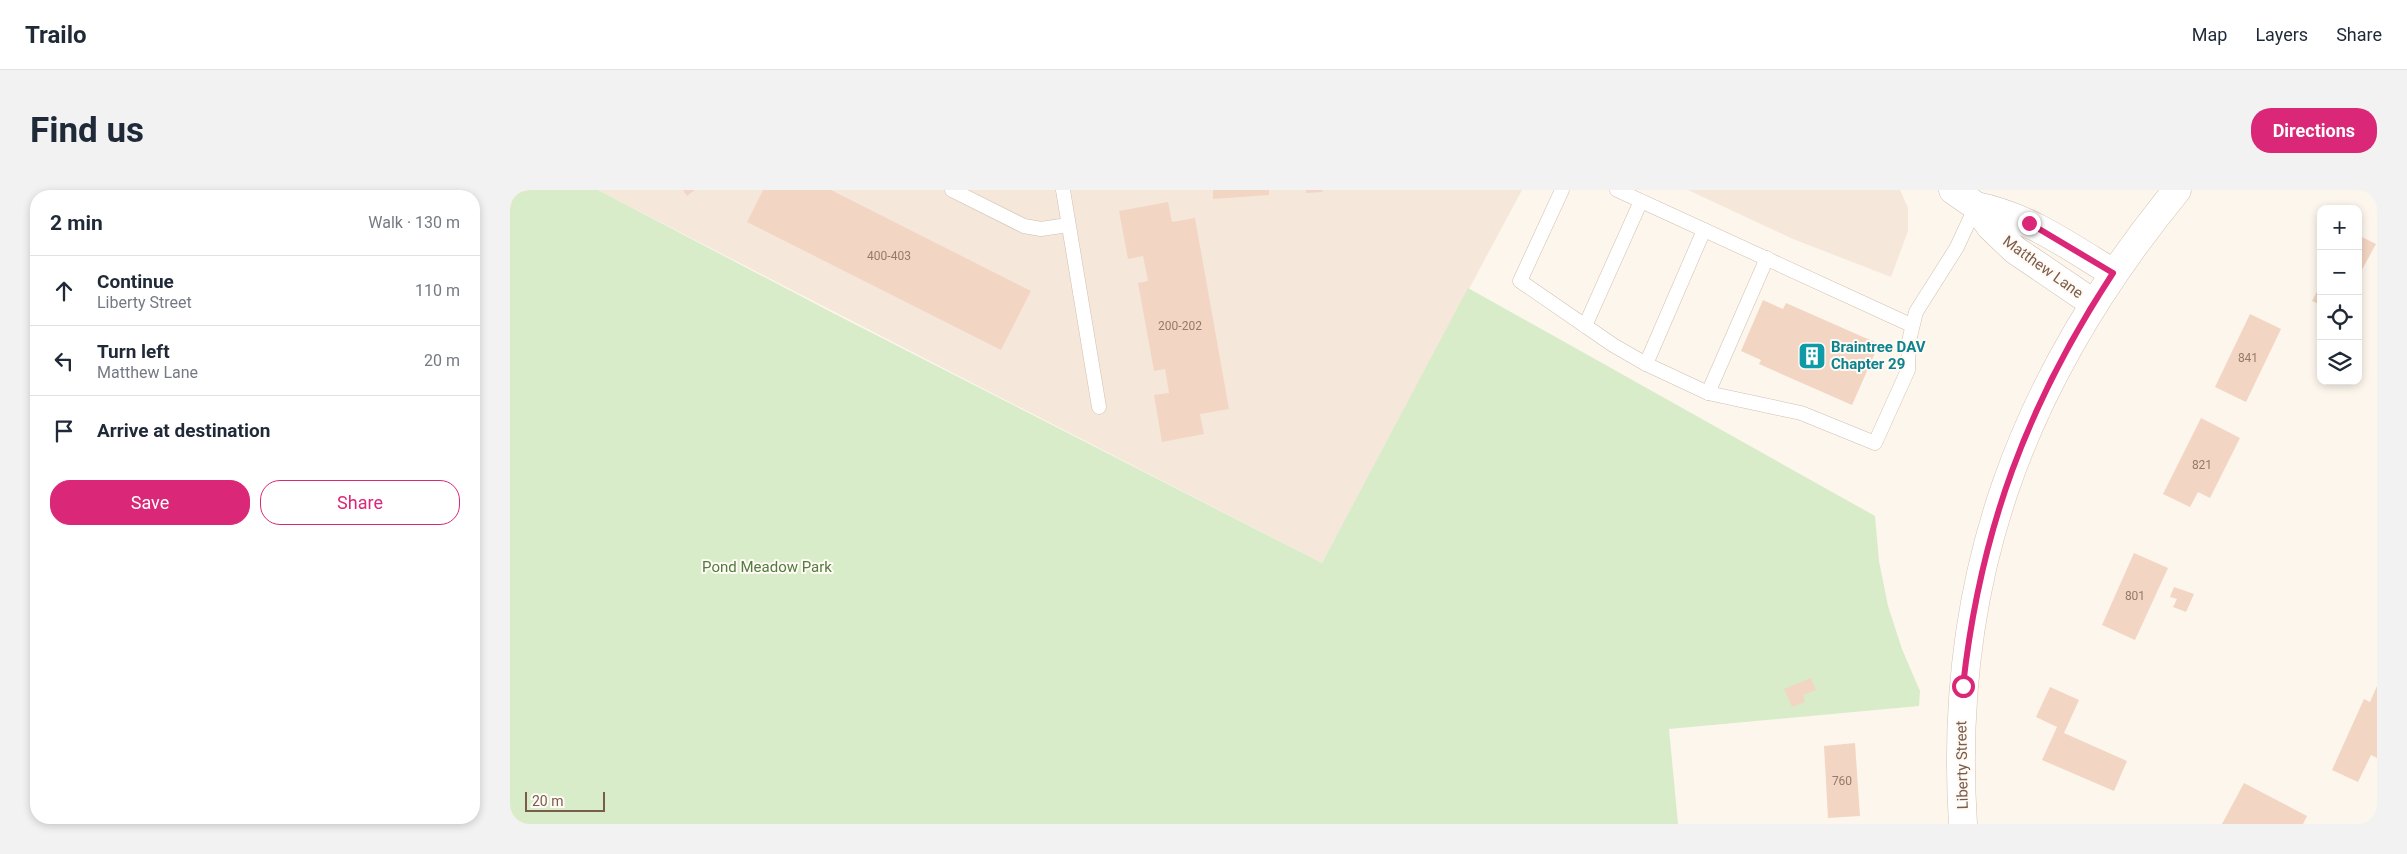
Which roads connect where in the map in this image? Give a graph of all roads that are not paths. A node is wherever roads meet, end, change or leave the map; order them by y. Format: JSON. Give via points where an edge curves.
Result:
{"nodes":[{"id":1,"x":952,"y":190,"type":"edge"},
{"id":2,"x":1063,"y":190,"type":"edge"},
{"id":3,"x":1562,"y":190,"type":"edge"},
{"id":4,"x":1617,"y":190,"type":"edge"},
{"id":5,"x":1953,"y":190,"type":"edge"},
{"id":6,"x":2177,"y":190,"type":"edge"},
{"id":7,"x":1981,"y":198,"type":"edge"},
{"id":8,"x":1641,"y":201,"type":"junction"},
{"id":9,"x":1068,"y":224,"type":"junction"},
{"id":10,"x":1704,"y":230,"type":"junction"},
{"id":11,"x":1768,"y":258,"type":"junction"},
{"id":12,"x":2113,"y":273,"type":"junction"},
{"id":13,"x":2093,"y":303,"type":"junction"},
{"id":14,"x":1911,"y":325,"type":"junction"},
{"id":15,"x":1585,"y":326,"type":"junction"},
{"id":16,"x":1646,"y":364,"type":"junction"},
{"id":17,"x":1708,"y":394,"type":"junction"},
{"id":18,"x":1099,"y":407,"type":"dead end"},
{"id":19,"x":1963,"y":824,"type":"edge"}],
"edges":[{"from":1,"to":9,"type":"lane","via":[[1024,226],[1041,229]]},
{"from":2,"to":9,"type":"lane"},
{"from":3,"to":15,"type":"lane","via":[[1520,281]]},
{"from":4,"to":8,"type":"lane"},
{"from":5,"to":7,"type":"main road","name":"Matthew Lane"},
{"from":6,"to":12,"type":"main road","name":"Liberty Street"},
{"from":7,"to":12,"type":"main road","name":"Matthew Lane"},
{"from":7,"to":13,"type":"main road","name":"Matthew Lane","via":[[1990,226],[2015,250]]},
{"from":7,"to":14,"type":"lane","via":[[1957,247],[1922,300]]},
{"from":8,"to":10,"type":"lane"},
{"from":8,"to":15,"type":"lane"},
{"from":9,"to":18,"type":"lane"},
{"from":10,"to":11,"type":"lane"},
{"from":10,"to":16,"type":"lane"},
{"from":11,"to":14,"type":"lane"},
{"from":11,"to":17,"type":"lane"},
{"from":12,"to":13,"type":"main road","name":"Liberty Street"},
{"from":13,"to":19,"type":"main road","name":"Liberty Street","via":[[2030,422],[1987,545],[1963,686],[1960,770]]},
{"from":14,"to":17,"type":"lane","via":[[1908,370],[1875,443],[1801,413]]},
{"from":15,"to":16,"type":"lane"},
{"from":16,"to":17,"type":"lane"}]}
